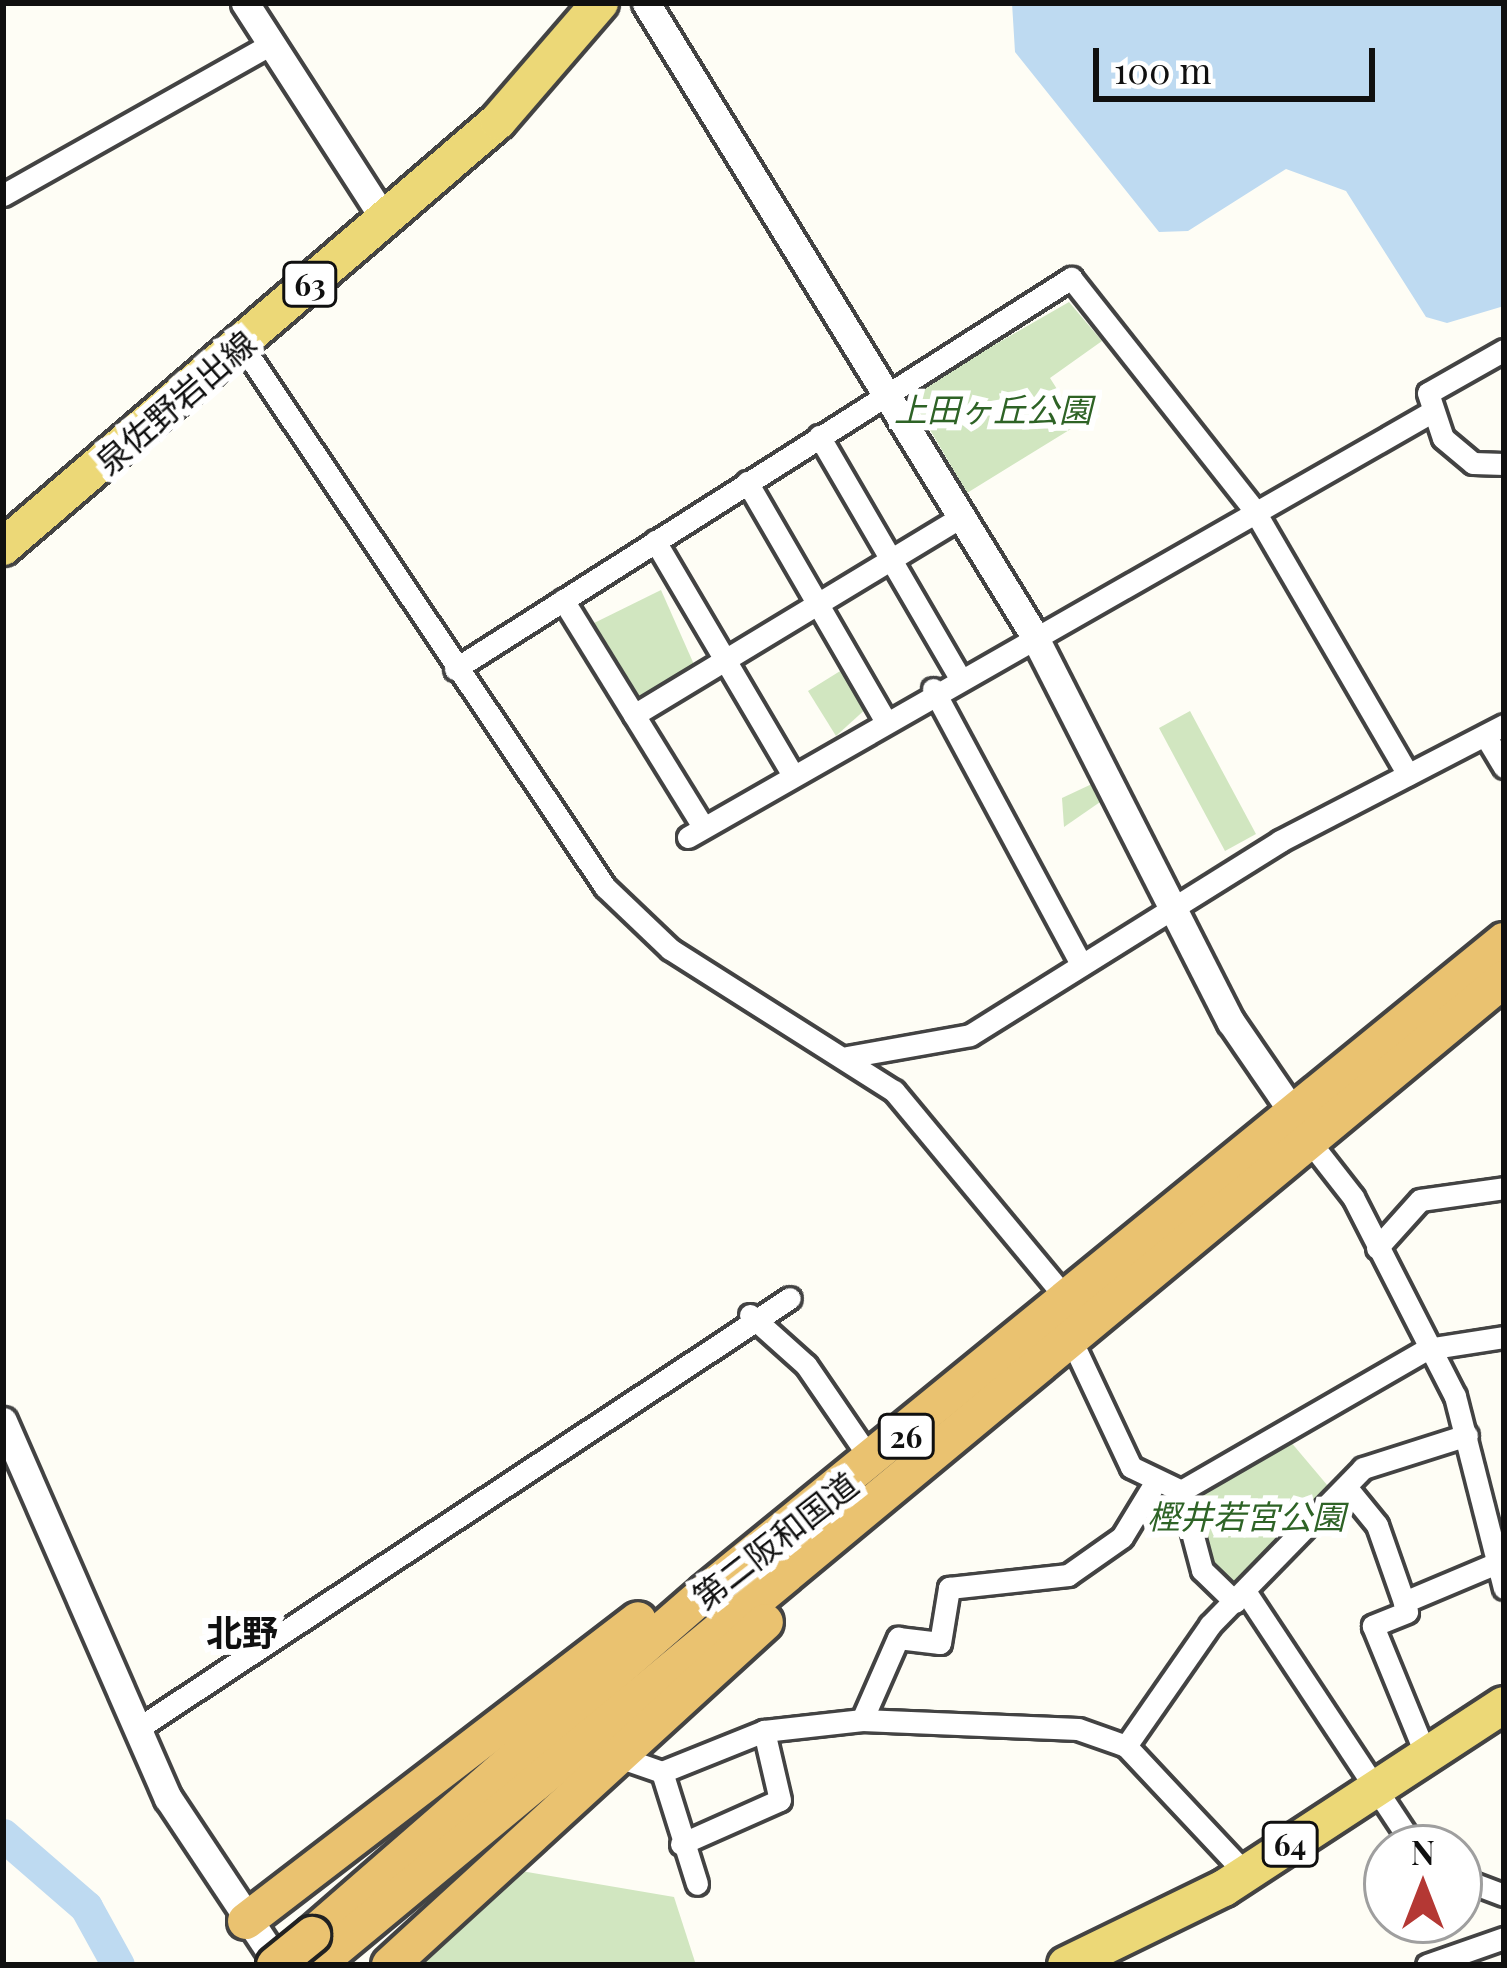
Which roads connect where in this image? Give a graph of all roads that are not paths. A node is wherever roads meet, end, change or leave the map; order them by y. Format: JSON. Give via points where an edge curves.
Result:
{"nodes":[{"id":1,"x":245,"y":3,"type":"edge"},
{"id":2,"x":601,"y":3,"type":"edge"},
{"id":3,"x":646,"y":3,"type":"edge"},
{"id":4,"x":271,"y":44,"type":"junction"},
{"id":5,"x":3,"y":195,"type":"edge"},
{"id":6,"x":384,"y":219,"type":"junction"},
{"id":7,"x":241,"y":344,"type":"junction"},
{"id":8,"x":1504,"y":350,"type":"edge"},
{"id":9,"x":885,"y":394,"type":"junction"},
{"id":10,"x":1428,"y":414,"type":"junction"},
{"id":11,"x":819,"y":436,"type":"junction"},
{"id":12,"x":1504,"y":464,"type":"edge"},
{"id":13,"x":747,"y":482,"type":"junction"},
{"id":14,"x":1254,"y":510,"type":"junction"},
{"id":15,"x":961,"y":517,"type":"junction"},
{"id":16,"x":655,"y":541,"type":"junction"},
{"id":17,"x":3,"y":547,"type":"edge"},
{"id":18,"x":891,"y":560,"type":"junction"},
{"id":19,"x":563,"y":600,"type":"junction"},
{"id":20,"x":818,"y":604,"type":"junction"},
{"id":21,"x":1032,"y":632,"type":"junction"},
{"id":22,"x":726,"y":661,"type":"junction"},
{"id":23,"x":455,"y":669,"type":"junction"},
{"id":24,"x":958,"y":675,"type":"junction"},
{"id":25,"x":933,"y":689,"type":"junction"},
{"id":26,"x":634,"y":715,"type":"junction"},
{"id":27,"x":884,"y":718,"type":"junction"},
{"id":28,"x":1495,"y":731,"type":"edge"},
{"id":29,"x":1504,"y":767,"type":"edge"},
{"id":30,"x":792,"y":774,"type":"junction"},
{"id":31,"x":1408,"y":775,"type":"junction"},
{"id":32,"x":1175,"y":907,"type":"junction"},
{"id":33,"x":1504,"y":941,"type":"edge"},
{"id":34,"x":1078,"y":960,"type":"junction"},
{"id":35,"x":1504,"y":979,"type":"edge"},
{"id":36,"x":847,"y":1057,"type":"junction"},
{"id":37,"x":1293,"y":1108,"type":"junction"},
{"id":38,"x":1310,"y":1142,"type":"junction"},
{"id":39,"x":1504,"y":1188,"type":"edge"},
{"id":40,"x":1378,"y":1248,"type":"junction"},
{"id":41,"x":790,"y":1298,"type":"dead end"},
{"id":42,"x":1069,"y":1298,"type":"junction"},
{"id":43,"x":750,"y":1315,"type":"junction"},
{"id":44,"x":1504,"y":1336,"type":"edge"},
{"id":45,"x":1067,"y":1344,"type":"junction"},
{"id":46,"x":1427,"y":1349,"type":"junction"},
{"id":47,"x":3,"y":1421,"type":"edge"},
{"id":48,"x":1467,"y":1435,"type":"junction"},
{"id":49,"x":926,"y":1458,"type":"junction"},
{"id":50,"x":876,"y":1459,"type":"junction"},
{"id":51,"x":1154,"y":1486,"type":"junction"},
{"id":52,"x":1346,"y":1487,"type":"junction"},
{"id":53,"x":1180,"y":1491,"type":"junction"},
{"id":54,"x":1492,"y":1565,"type":"junction"},
{"id":55,"x":1504,"y":1588,"type":"edge"},
{"id":56,"x":1240,"y":1597,"type":"junction"},
{"id":57,"x":1404,"y":1602,"type":"junction"},
{"id":58,"x":1504,"y":1706,"type":"edge"},
{"id":59,"x":862,"y":1720,"type":"junction"},
{"id":60,"x":136,"y":1729,"type":"junction"},
{"id":61,"x":764,"y":1730,"type":"junction"},
{"id":62,"x":1126,"y":1746,"type":"junction"},
{"id":63,"x":616,"y":1756,"type":"junction"},
{"id":64,"x":1428,"y":1760,"type":"junction"},
{"id":65,"x":662,"y":1772,"type":"junction"},
{"id":66,"x":1384,"y":1788,"type":"junction"},
{"id":67,"x":1403,"y":1824,"type":"edge"},
{"id":68,"x":681,"y":1844,"type":"junction"},
{"id":69,"x":1246,"y":1874,"type":"junction"},
{"id":70,"x":697,"y":1884,"type":"dead end"},
{"id":71,"x":246,"y":1921,"type":"junction"},
{"id":72,"x":1504,"y":1938,"type":"edge"},
{"id":73,"x":319,"y":1951,"type":"edge"},
{"id":74,"x":277,"y":1965,"type":"edge"},
{"id":75,"x":390,"y":1965,"type":"edge"},
{"id":76,"x":1066,"y":1965,"type":"edge"},
{"id":77,"x":1427,"y":1965,"type":"edge"}],
"edges":[{"from":1,"to":4,"type":"street"},
{"from":2,"to":6,"type":"main road","name":"泉佐野岩出線","number":"63","via":[[498,121]]},
{"from":3,"to":9,"type":"street"},
{"from":4,"to":5,"type":"street"},
{"from":4,"to":6,"type":"street"},
{"from":6,"to":7,"type":"main road","name":"泉佐野岩出線","number":"63"},
{"from":7,"to":17,"type":"main road","name":"泉佐野岩出線","number":"63"},
{"from":7,"to":23,"type":"street"},
{"from":8,"to":10,"type":"street","via":[[1428,393]]},
{"from":9,"to":11,"type":"street"},
{"from":9,"to":14,"type":"street","via":[[1071,278]]},
{"from":9,"to":15,"type":"street"},
{"from":10,"to":12,"type":"street","via":[[1473,463]]},
{"from":10,"to":14,"type":"street"},
{"from":11,"to":13,"type":"street"},
{"from":11,"to":18,"type":"street"},
{"from":13,"to":16,"type":"street"},
{"from":13,"to":20,"type":"street"},
{"from":14,"to":21,"type":"street"},
{"from":14,"to":31,"type":"street"},
{"from":15,"to":18,"type":"street"},
{"from":15,"to":21,"type":"street"},
{"from":16,"to":19,"type":"street"},
{"from":16,"to":22,"type":"street"},
{"from":18,"to":20,"type":"street"},
{"from":18,"to":24,"type":"street"},
{"from":19,"to":23,"type":"street"},
{"from":19,"to":26,"type":"street"},
{"from":20,"to":22,"type":"street"},
{"from":20,"to":27,"type":"street"},
{"from":21,"to":24,"type":"street"},
{"from":21,"to":32,"type":"street"},
{"from":22,"to":26,"type":"street"},
{"from":22,"to":30,"type":"street"},
{"from":23,"to":36,"type":"street","via":[[605,887],[670,949]]},
{"from":24,"to":25,"type":"street"},
{"from":25,"to":27,"type":"street"},
{"from":25,"to":34,"type":"street"},
{"from":26,"to":30,"type":"street","via":[[695,832]]},
{"from":27,"to":30,"type":"street"},
{"from":28,"to":29,"type":"street"},
{"from":28,"to":31,"type":"street"},
{"from":31,"to":32,"type":"street"},
{"from":32,"to":34,"type":"street"},
{"from":32,"to":37,"type":"street","via":[[1231,1022]]},
{"from":33,"to":37,"type":"highway","name":"第二阪和国道","number":"26"},
{"from":34,"to":36,"type":"street","via":[[970,1035]]},
{"from":35,"to":38,"type":"highway","name":"第二阪和国道","number":"26"},
{"from":36,"to":42,"type":"street","via":[[935,1134]]},
{"from":37,"to":38,"type":"street"},
{"from":37,"to":42,"type":"highway","name":"第二阪和国道","number":"26"},
{"from":38,"to":40,"type":"street"},
{"from":38,"to":45,"type":"highway","name":"第二阪和国道","number":"26"},
{"from":39,"to":40,"type":"street","via":[[1420,1200]]},
{"from":40,"to":46,"type":"street"},
{"from":41,"to":43,"type":"street"},
{"from":42,"to":45,"type":"street"},
{"from":42,"to":50,"type":"highway","name":"第二阪和国道","number":"26"},
{"from":43,"to":50,"type":"street","via":[[806,1365]]},
{"from":43,"to":60,"type":"street"},
{"from":44,"to":46,"type":"street"},
{"from":45,"to":49,"type":"highway","name":"第二阪和国道","number":"26"},
{"from":45,"to":51,"type":"street","via":[[1130,1467]]},
{"from":46,"to":48,"type":"street"},
{"from":46,"to":53,"type":"street"},
{"from":47,"to":60,"type":"street"},
{"from":48,"to":52,"type":"street","via":[[1390,1453]]},
{"from":48,"to":54,"type":"street"},
{"from":49,"to":63,"type":"highway","via":[[888,1511]]},
{"from":49,"to":73,"type":"highway","name":"第二阪和国道","number":"26"},
{"from":50,"to":71,"type":"highway","via":[[833,1471],[409,1811]]},
{"from":50,"to":73,"type":"highway","name":"第二阪和国道","number":"26","via":[[705,1593]]},
{"from":51,"to":53,"type":"street"},
{"from":51,"to":59,"type":"street","via":[[1123,1537],[1069,1575],[949,1588],[940,1643],[898,1638]]},
{"from":52,"to":56,"type":"street"},
{"from":52,"to":57,"type":"street","via":[[1377,1525]]},
{"from":53,"to":56,"type":"street","via":[[1202,1570]]},
{"from":54,"to":55,"type":"street"},
{"from":54,"to":57,"type":"street"},
{"from":56,"to":62,"type":"street"},
{"from":56,"to":66,"type":"street"},
{"from":57,"to":64,"type":"street","via":[[1406,1612],[1373,1626]]},
{"from":58,"to":64,"type":"main road","number":"64"},
{"from":59,"to":61,"type":"street"},
{"from":59,"to":62,"type":"street","via":[[1020,1719]]},
{"from":60,"to":71,"type":"street"},
{"from":61,"to":65,"type":"street"},
{"from":61,"to":68,"type":"street","via":[[780,1800]]},
{"from":62,"to":69,"type":"street"},
{"from":63,"to":65,"type":"street"},
{"from":63,"to":75,"type":"highway","via":[[462,1878]]},
{"from":64,"to":66,"type":"main road","number":"64"},
{"from":65,"to":68,"type":"street"},
{"from":66,"to":67,"type":"street"},
{"from":66,"to":69,"type":"main road","number":"64"},
{"from":68,"to":70,"type":"street"},
{"from":69,"to":76,"type":"main road","number":"64"},
{"from":71,"to":74,"type":"street"},
{"from":72,"to":77,"type":"street"},
{"from":73,"to":74,"type":"highway","name":"第二阪和国道","number":"26","bridge":true}]}
